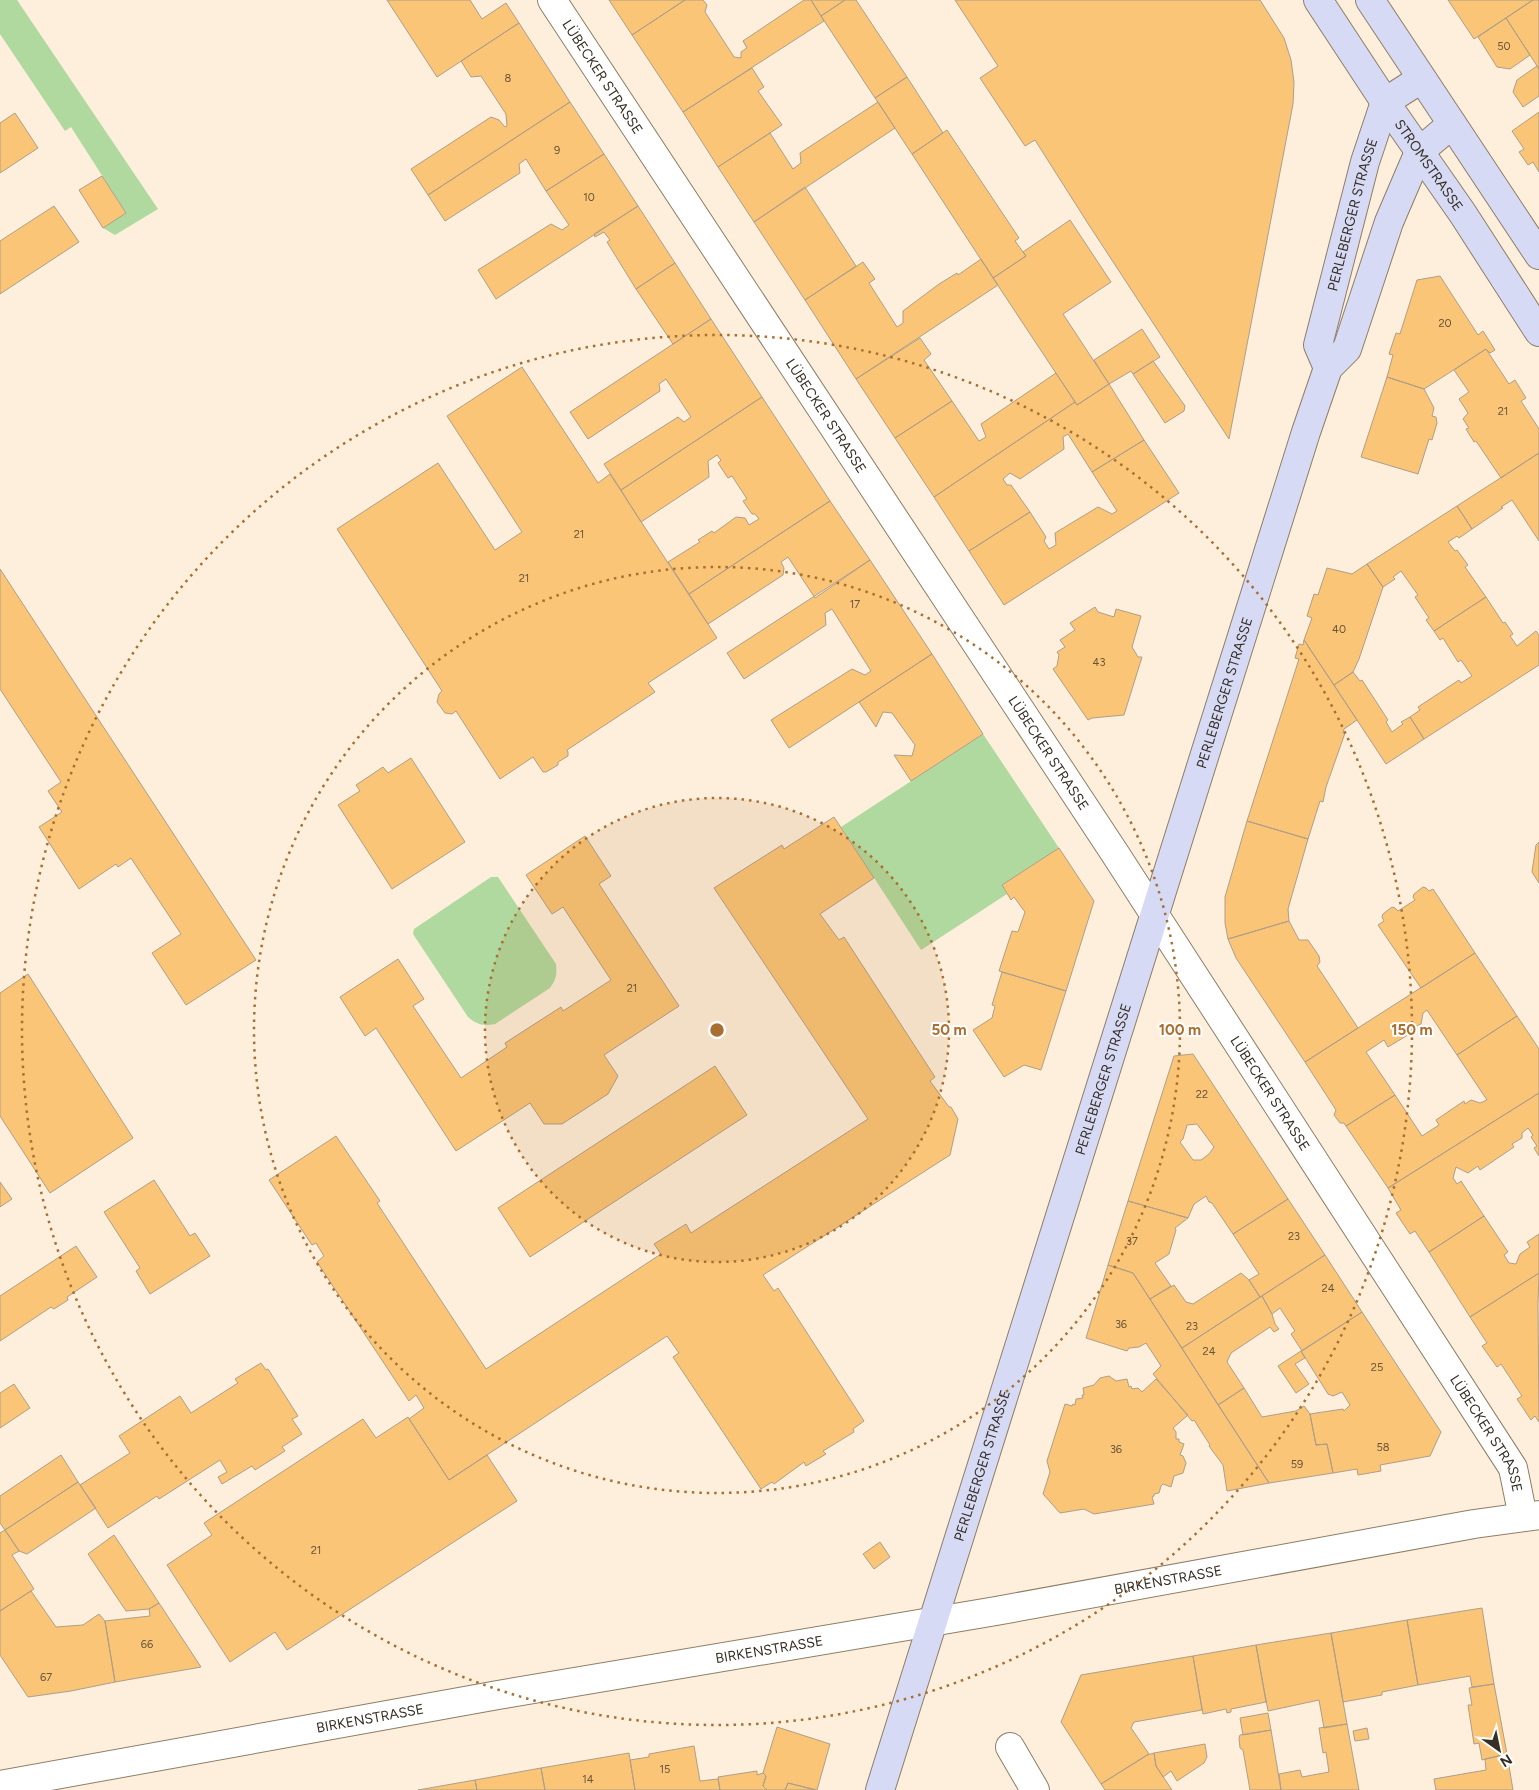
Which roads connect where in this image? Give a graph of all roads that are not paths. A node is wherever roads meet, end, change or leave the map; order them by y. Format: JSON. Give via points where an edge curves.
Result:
{"nodes":[{"id":1,"x":552,"y":0,"type":"edge"},
{"id":2,"x":1318,"y":0,"type":"edge"},
{"id":3,"x":1370,"y":0,"type":"edge"},
{"id":4,"x":1421,"y":78,"type":"junction"},
{"id":5,"x":1385,"y":102,"type":"junction"},
{"id":6,"x":1452,"y":124,"type":"junction"},
{"id":7,"x":1419,"y":152,"type":"junction"},
{"id":8,"x":1539,"y":255,"type":"edge"},
{"id":9,"x":1539,"y":332,"type":"edge"},
{"id":10,"x":1328,"y":368,"type":"junction"},
{"id":11,"x":1155,"y":915,"type":"junction"},
{"id":12,"x":1531,"y":1516,"type":"edge"},
{"id":13,"x":933,"y":1620,"type":"junction"},
{"id":14,"x":1010,"y":1747,"type":"dead end"},
{"id":15,"x":1,"y":1781,"type":"edge"},
{"id":16,"x":880,"y":1790,"type":"edge"},
{"id":17,"x":1035,"y":1790,"type":"edge"}],
"edges":[{"from":1,"to":11,"type":"street","name":"LÜBECKER STRASSE"},
{"from":2,"to":5,"type":"main road","name":"STROMSTRASSE"},
{"from":3,"to":4,"type":"main road"},
{"from":4,"to":5,"type":"main road"},
{"from":4,"to":6,"type":"main road"},
{"from":5,"to":7,"type":"main road","name":"STROMSTRASSE"},
{"from":5,"to":10,"type":"main road","name":"PERLEBERGER STRASSE","via":[[1365,162],[1318,345]]},
{"from":6,"to":7,"type":"main road","name":"PERLEBERGER STRASSE"},
{"from":6,"to":8,"type":"main road"},
{"from":7,"to":9,"type":"main road","name":"STROMSTRASSE"},
{"from":7,"to":10,"type":"main road","name":"PERLEBERGER STRASSE","via":[[1389,222],[1347,349]]},
{"from":10,"to":11,"type":"main road","name":"PERLEBERGER STRASSE"},
{"from":11,"to":12,"type":"street","name":"LÜBECKER STRASSE","via":[[1513,1468]]},
{"from":11,"to":13,"type":"main road","name":"PERLEBERGER STRASSE"},
{"from":12,"to":13,"type":"street","name":"BIRKENSTRASSE"},
{"from":13,"to":15,"type":"street","name":"BIRKENSTRASSE"},
{"from":13,"to":16,"type":"main road","name":"PERLEBERGER STRASSE"},
{"from":14,"to":17,"type":"street"}]}
